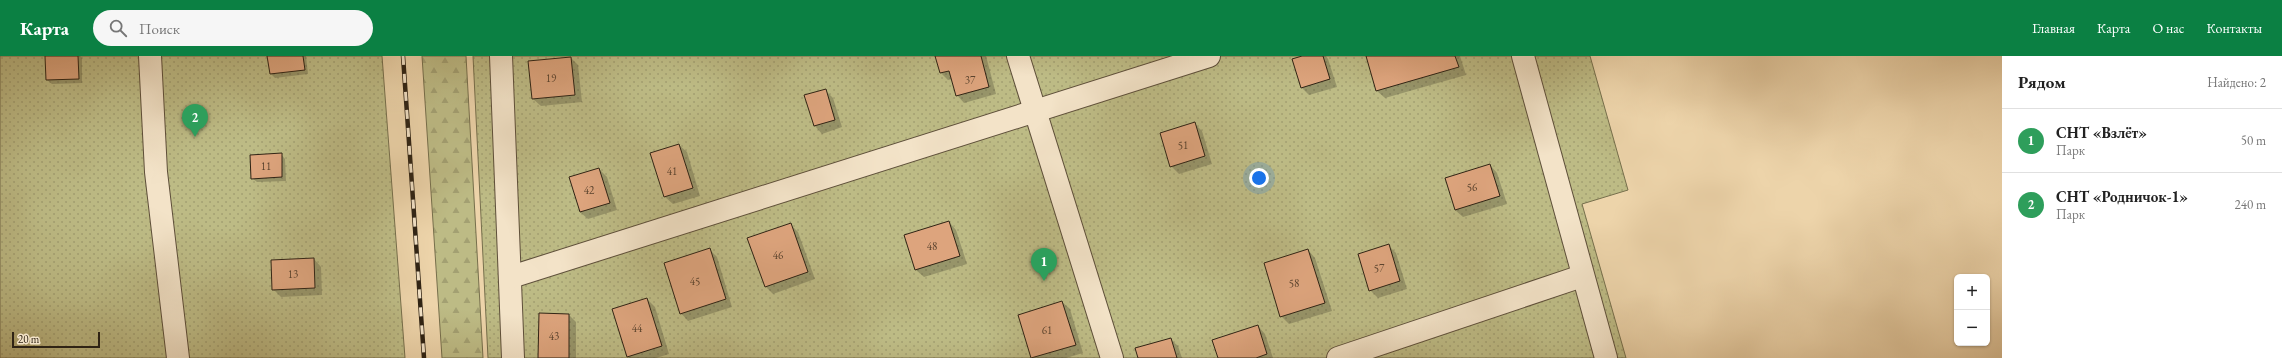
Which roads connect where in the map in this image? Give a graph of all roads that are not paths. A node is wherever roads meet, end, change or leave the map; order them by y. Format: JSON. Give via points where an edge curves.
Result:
{"nodes":[{"id":1,"x":150,"y":56,"type":"edge"},
{"id":2,"x":501,"y":56,"type":"edge"},
{"id":3,"x":1018,"y":56,"type":"edge"},
{"id":4,"x":1209,"y":56,"type":"edge"},
{"id":5,"x":1523,"y":56,"type":"edge"},
{"id":6,"x":1035,"y":111,"type":"junction"},
{"id":7,"x":1582,"y":276,"type":"junction"},
{"id":8,"x":511,"y":277,"type":"junction"},
{"id":9,"x":178,"y":358,"type":"edge"},
{"id":10,"x":513,"y":358,"type":"edge"},
{"id":11,"x":1112,"y":358,"type":"edge"},
{"id":12,"x":1338,"y":358,"type":"edge"},
{"id":13,"x":1606,"y":358,"type":"edge"}],
"edges":[{"from":1,"to":9,"type":"street","via":[[156,172]]},
{"from":2,"to":8,"type":"street"},
{"from":3,"to":6,"type":"street"},
{"from":4,"to":6,"type":"street"},
{"from":5,"to":7,"type":"street"},
{"from":6,"to":8,"type":"street"},
{"from":6,"to":11,"type":"street"},
{"from":7,"to":12,"type":"street"},
{"from":7,"to":13,"type":"street"},
{"from":8,"to":10,"type":"street"}]}
